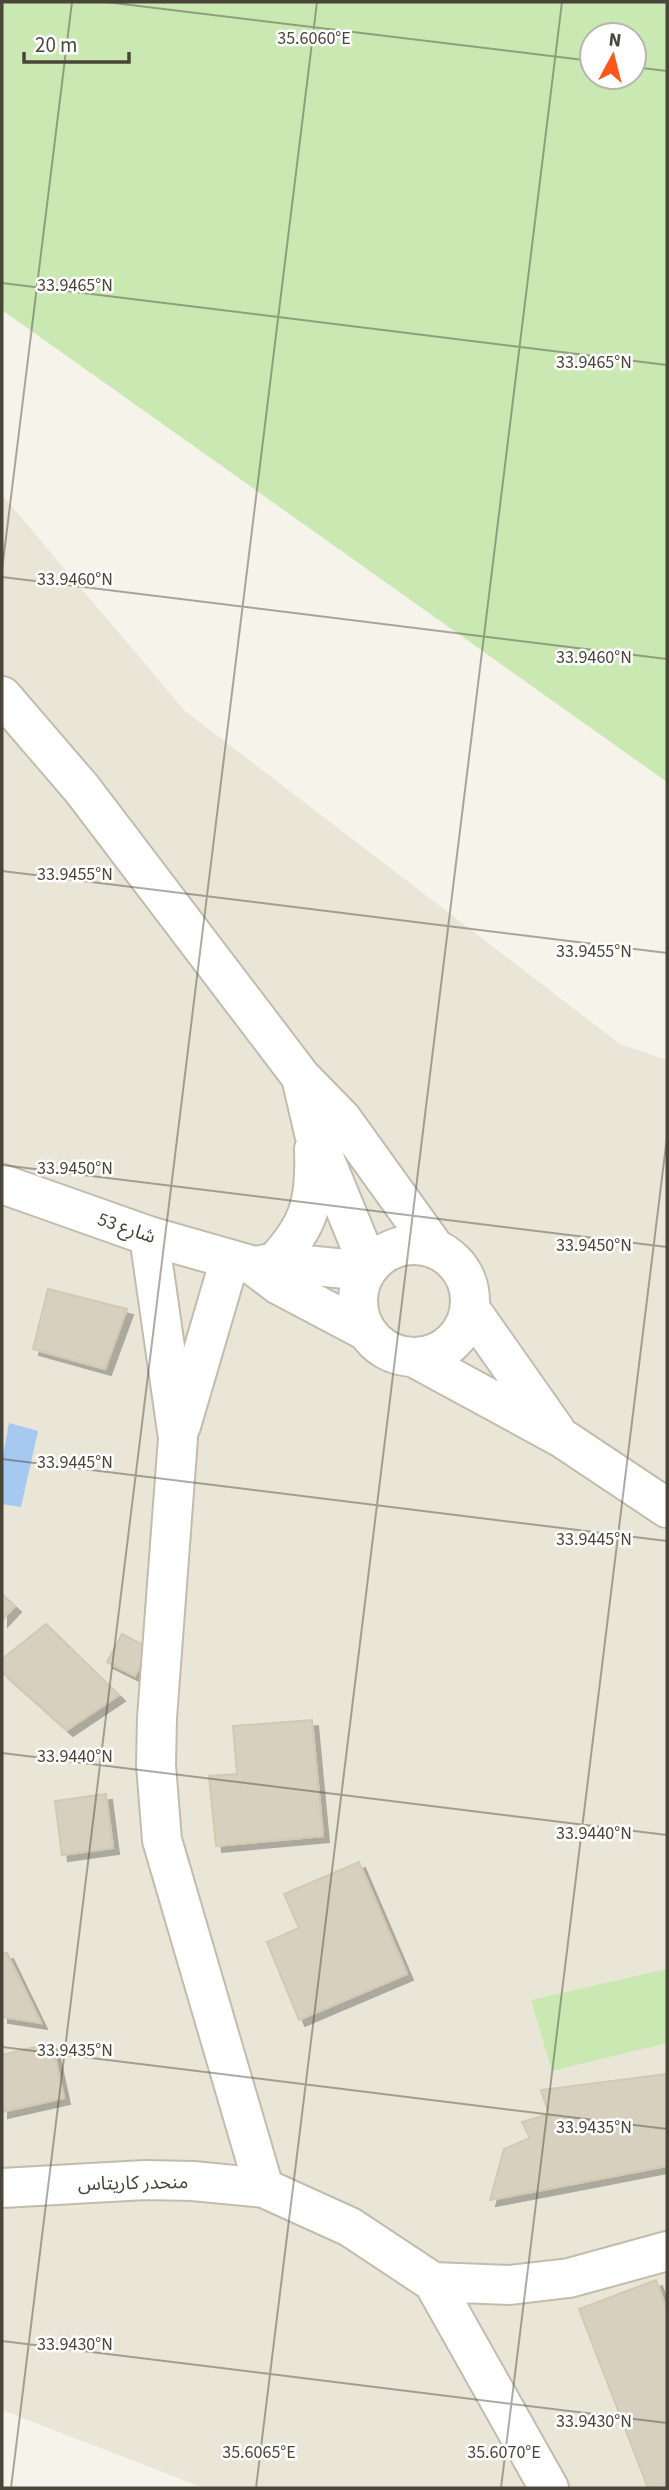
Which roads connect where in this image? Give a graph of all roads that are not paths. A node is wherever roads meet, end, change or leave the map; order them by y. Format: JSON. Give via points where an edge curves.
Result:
{"nodes":[{"id":1,"x":2,"y":696,"type":"edge"},
{"id":2,"x":301,"y":1077,"type":"junction"},
{"id":3,"x":314,"y":1133,"type":"junction"},
{"id":4,"x":2,"y":1184,"type":"edge"},
{"id":5,"x":149,"y":1236,"type":"junction"},
{"id":6,"x":434,"y":1247,"type":"junction"},
{"id":7,"x":253,"y":1262,"type":"junction"},
{"id":8,"x":367,"y":1269,"type":"junction"},
{"id":9,"x":471,"y":1310,"type":"junction"},
{"id":10,"x":366,"y":1331,"type":"junction"},
{"id":11,"x":415,"y":1358,"type":"junction"},
{"id":12,"x":178,"y":1438,"type":"junction"},
{"id":13,"x":562,"y":1438,"type":"junction"},
{"id":14,"x":667,"y":1508,"type":"edge"},
{"id":15,"x":2,"y":2188,"type":"edge"},
{"id":16,"x":264,"y":2188,"type":"junction"},
{"id":17,"x":667,"y":2251,"type":"edge"},
{"id":18,"x":433,"y":2282,"type":"junction"},
{"id":19,"x":549,"y":2488,"type":"edge"}],
"edges":[{"from":1,"to":2,"type":"street","via":[[82,789]]},
{"from":2,"to":3,"type":"street"},
{"from":2,"to":6,"type":"street","via":[[342,1119]]},
{"from":3,"to":7,"type":"street","via":[[315,1190],[298,1236]]},
{"from":3,"to":8,"type":"street"},
{"from":4,"to":5,"type":"street","name":"شارع 53"},
{"from":5,"to":7,"type":"street","name":"شارع 53"},
{"from":5,"to":12,"type":"street"},
{"from":6,"to":8,"type":"street","via":[[410,1244],[387,1251]]},
{"from":6,"to":9,"type":"street","via":[[456,1261],[469,1284]]},
{"from":7,"to":8,"type":"street"},
{"from":7,"to":10,"type":"street","via":[[279,1285]]},
{"from":7,"to":12,"type":"street"},
{"from":8,"to":10,"type":"street","via":[[358,1290],[358,1311]]},
{"from":9,"to":11,"type":"street","via":[[461,1335],[441,1352]]},
{"from":9,"to":13,"type":"street"},
{"from":10,"to":11,"type":"street","via":[[387,1350]]},
{"from":11,"to":13,"type":"street"},
{"from":12,"to":16,"type":"street","via":[[157,1718],[162,1840]]},
{"from":13,"to":14,"type":"street"},
{"from":15,"to":16,"type":"street","name":"منحدر كاريتاس","via":[[145,2180]]},
{"from":16,"to":18,"type":"street","name":"منحدر كاريتاس","via":[[350,2227]]},
{"from":17,"to":18,"type":"street","via":[[569,2278],[510,2285]]},
{"from":18,"to":19,"type":"street"}]}
